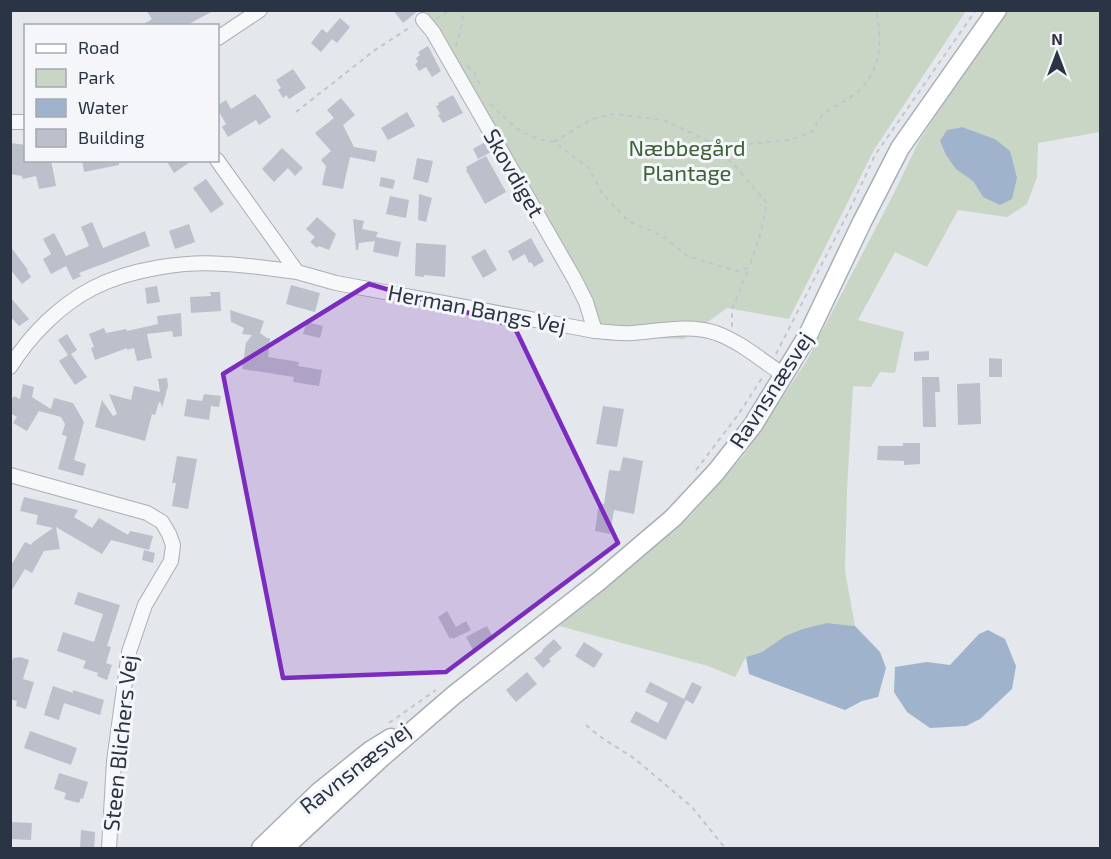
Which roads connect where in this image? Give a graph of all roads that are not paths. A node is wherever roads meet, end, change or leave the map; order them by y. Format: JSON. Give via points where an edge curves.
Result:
{"nodes":[{"id":1,"x":260,"y":10,"type":"edge"},
{"id":2,"x":998,"y":10,"type":"edge"},
{"id":3,"x":423,"y":20,"type":"road end"},
{"id":4,"x":219,"y":37,"type":"edge"},
{"id":5,"x":218,"y":162,"type":"edge"},
{"id":6,"x":297,"y":272,"type":"junction"},
{"id":7,"x":595,"y":331,"type":"junction"},
{"id":8,"x":10,"y":367,"type":"edge"},
{"id":9,"x":775,"y":373,"type":"junction"},
{"id":10,"x":10,"y":475,"type":"edge"},
{"id":11,"x":454,"y":695,"type":"junction"},
{"id":12,"x":109,"y":849,"type":"edge"},
{"id":13,"x":261,"y":849,"type":"edge"},
{"id":14,"x":284,"y":849,"type":"edge"}],
"edges":[{"from":1,"to":4,"type":"street"},
{"from":2,"to":9,"type":"main road","name":"Ravnsnæsvej","via":[[900,148],[808,335]]},
{"from":3,"to":7,"type":"street","name":"Skovdiget","via":[[575,280]]},
{"from":5,"to":6,"type":"street"},
{"from":6,"to":7,"type":"street","name":"Herman Bangs Vej","via":[[336,283]]},
{"from":6,"to":8,"type":"street","name":"Herman Bangs Vej","via":[[191,264],[119,277],[68,304],[37,332]]},
{"from":7,"to":9,"type":"street","name":"Herman Bangs Vej","via":[[629,333],[680,328],[714,332],[732,340]]},
{"from":9,"to":11,"type":"main road","name":"Ravnsnæsvej","via":[[753,424],[673,518]]},
{"from":10,"to":12,"type":"street","name":"Steen Blichers Vej","via":[[147,513],[162,522],[173,545],[171,561],[145,605],[129,652],[114,761]]},
{"from":11,"to":13,"type":"main road","name":"Ravnsnæsvej","via":[[370,751]]},
{"from":11,"to":14,"type":"main road","name":"Ravnsnæsvej"}]}
